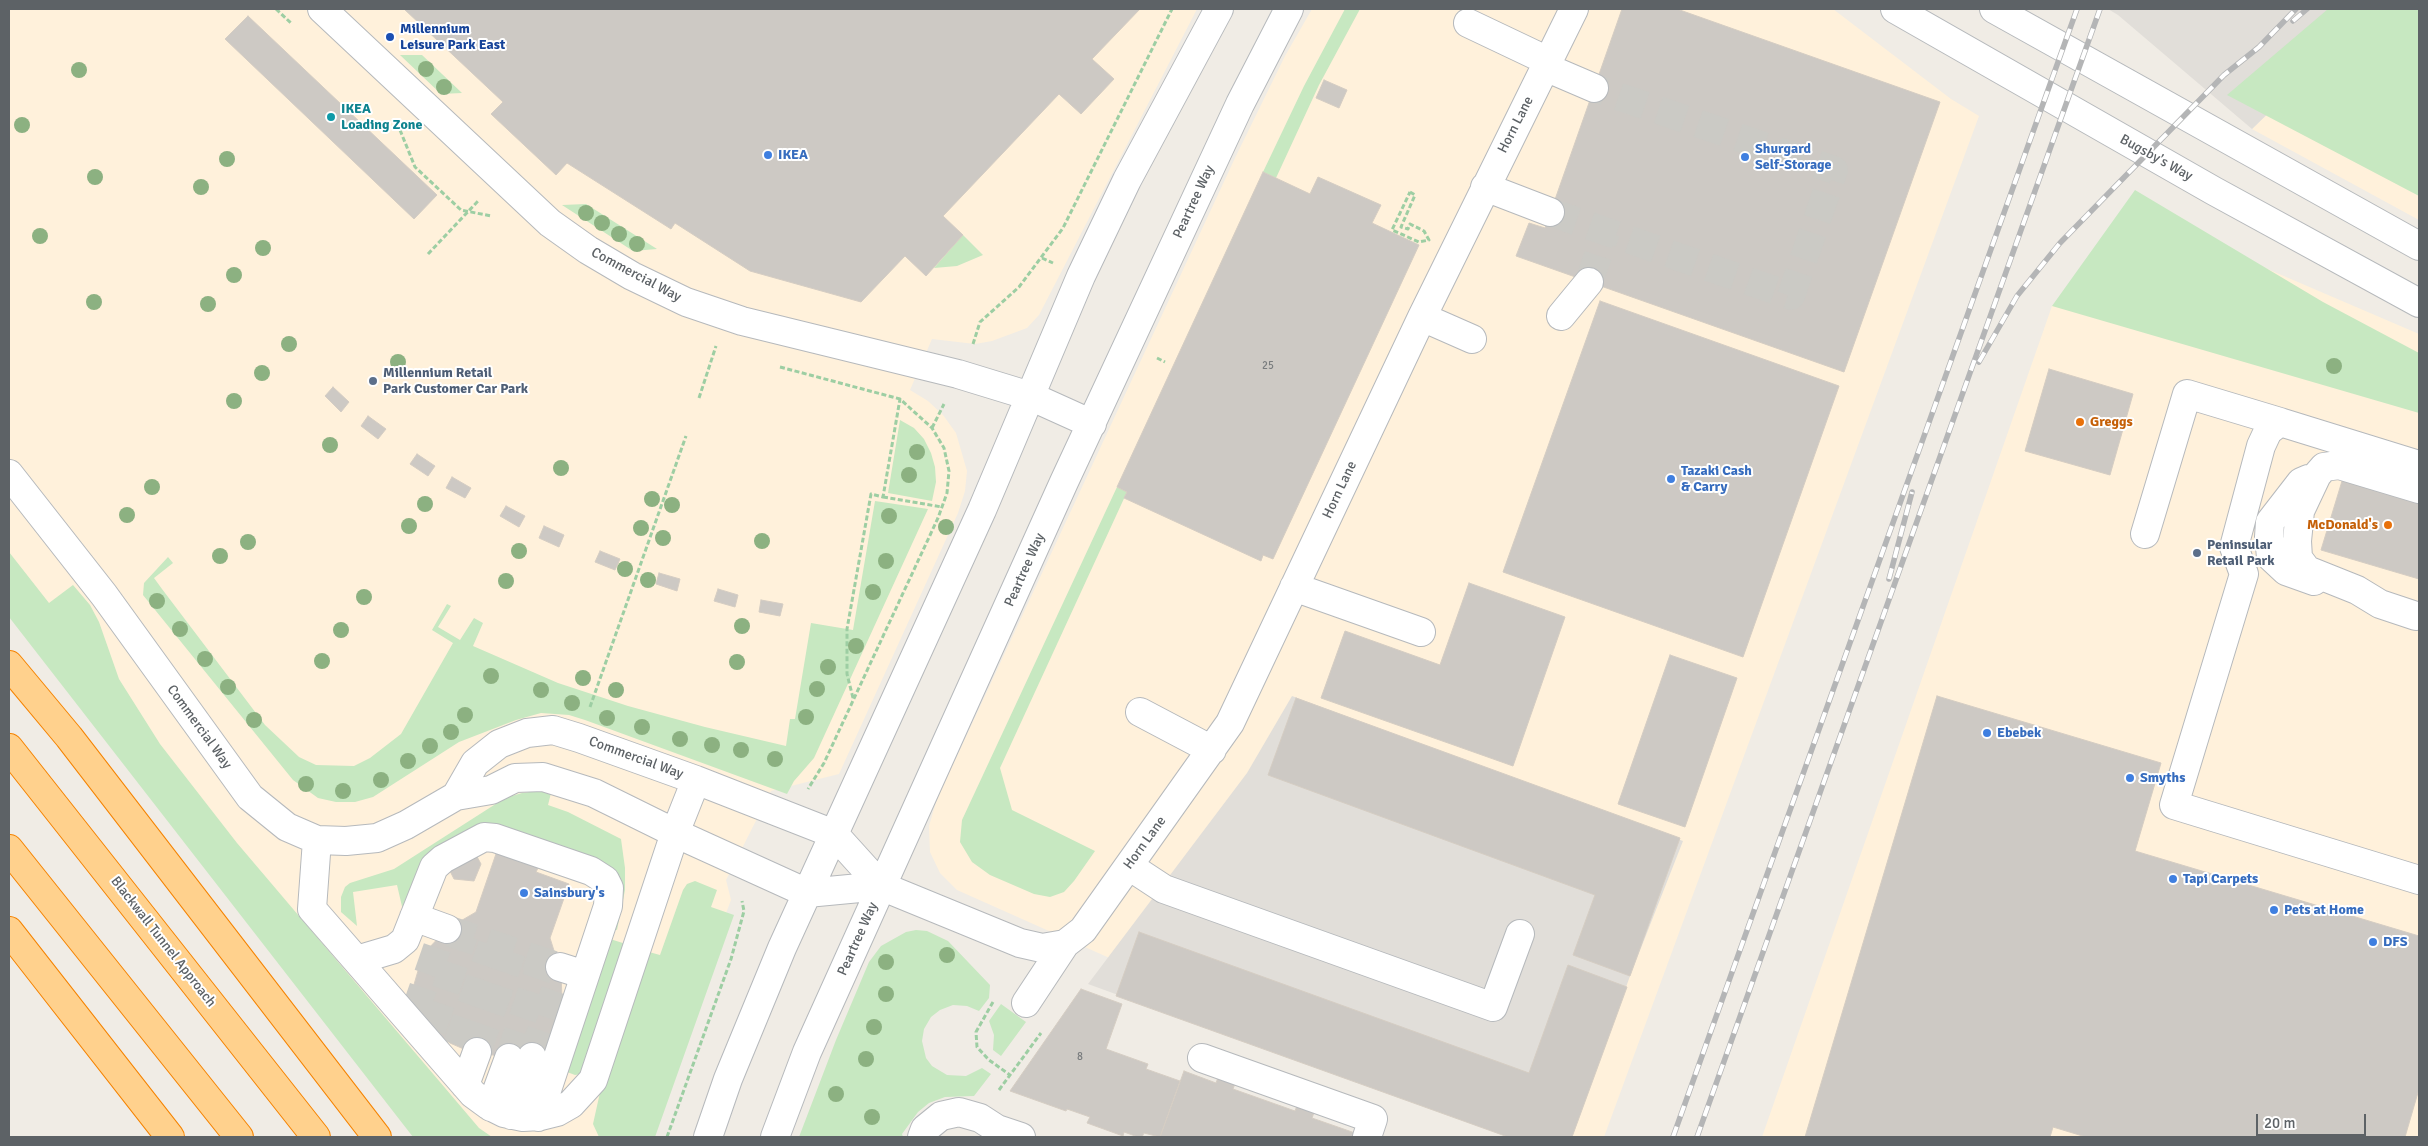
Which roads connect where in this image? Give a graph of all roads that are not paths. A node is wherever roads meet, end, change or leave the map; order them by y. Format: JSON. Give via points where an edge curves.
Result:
{"nodes":[{"id":1,"x":322,"y":9,"type":"edge"},
{"id":2,"x":1219,"y":9,"type":"edge"},
{"id":3,"x":1289,"y":9,"type":"edge"},
{"id":4,"x":1574,"y":9,"type":"edge"},
{"id":5,"x":1895,"y":9,"type":"edge"},
{"id":6,"x":1994,"y":9,"type":"edge"},
{"id":7,"x":1468,"y":23,"type":"dead end"},
{"id":8,"x":1546,"y":64,"type":"junction"},
{"id":9,"x":1594,"y":88,"type":"tunnel mouth"},
{"id":10,"x":1485,"y":187,"type":"junction"},
{"id":11,"x":1550,"y":212,"type":"tunnel mouth"},
{"id":12,"x":2419,"y":246,"type":"edge"},
{"id":13,"x":1589,"y":282,"type":"tunnel mouth"},
{"id":14,"x":2419,"y":303,"type":"edge"},
{"id":15,"x":1561,"y":316,"type":"dead end"},
{"id":16,"x":1422,"y":317,"type":"junction"},
{"id":17,"x":1472,"y":339,"type":"dead end"},
{"id":18,"x":1030,"y":396,"type":"junction"},
{"id":19,"x":2280,"y":422,"type":"junction"},
{"id":20,"x":1092,"y":424,"type":"junction"},
{"id":21,"x":2419,"y":465,"type":"edge"},
{"id":22,"x":9,"y":474,"type":"edge"},
{"id":23,"x":2419,"y":489,"type":"edge"},
{"id":24,"x":2145,"y":534,"type":"dead end"},
{"id":25,"x":1294,"y":587,"type":"junction"},
{"id":26,"x":2416,"y":616,"type":"dead end"},
{"id":27,"x":1421,"y":632,"type":"dead end"},
{"id":28,"x":9,"y":665,"type":"edge"},
{"id":29,"x":1140,"y":712,"type":"dead end"},
{"id":30,"x":9,"y":748,"type":"edge"},
{"id":31,"x":1212,"y":750,"type":"junction"},
{"id":32,"x":696,"y":780,"type":"junction"},
{"id":33,"x":456,"y":796,"type":"junction"},
{"id":34,"x":675,"y":834,"type":"junction"},
{"id":35,"x":834,"y":834,"type":"junction"},
{"id":36,"x":317,"y":840,"type":"junction"},
{"id":37,"x":9,"y":849,"type":"edge"},
{"id":38,"x":1129,"y":866,"type":"junction"},
{"id":39,"x":2419,"y":880,"type":"edge"},
{"id":40,"x":881,"y":886,"type":"junction"},
{"id":41,"x":807,"y":893,"type":"junction"},
{"id":42,"x":414,"y":917,"type":"junction"},
{"id":43,"x":444,"y":930,"type":"tunnel mouth"},
{"id":44,"x":9,"y":931,"type":"edge"},
{"id":45,"x":1520,"y":934,"type":"dead end"},
{"id":46,"x":1065,"y":944,"type":"junction"},
{"id":47,"x":357,"y":960,"type":"junction"},
{"id":48,"x":1026,"y":1003,"type":"road end"},
{"id":49,"x":520,"y":1057,"type":"tunnel mouth"},
{"id":50,"x":1202,"y":1058,"type":"dead end"},
{"id":51,"x":514,"y":1113,"type":"junction"},
{"id":52,"x":170,"y":1137,"type":"edge"},
{"id":53,"x":239,"y":1137,"type":"edge"},
{"id":54,"x":316,"y":1137,"type":"edge"},
{"id":55,"x":376,"y":1137,"type":"edge"},
{"id":56,"x":708,"y":1137,"type":"edge"},
{"id":57,"x":776,"y":1137,"type":"edge"},
{"id":58,"x":922,"y":1137,"type":"edge"},
{"id":59,"x":1021,"y":1137,"type":"edge"},
{"id":60,"x":1366,"y":1137,"type":"edge"}],
"edges":[{"from":1,"to":18,"type":"street","name":"Commercial Way","via":[[550,223],[632,276],[686,302],[742,321],[935,368]]},
{"from":2,"to":18,"type":"street","via":[[1110,215]]},
{"from":3,"to":20,"type":"street","name":"Peartree Way","via":[[1240,104]]},
{"from":4,"to":8,"type":"street","name":"Horn Lane"},
{"from":5,"to":14,"type":"street","name":"Bugsby's Way","via":[[2214,191]]},
{"from":6,"to":12,"type":"street"},
{"from":7,"to":8,"type":"street"},
{"from":8,"to":9,"type":"street"},
{"from":8,"to":10,"type":"street","name":"Horn Lane"},
{"from":10,"to":11,"type":"street"},
{"from":10,"to":16,"type":"street","name":"Horn Lane"},
{"from":13,"to":15,"type":"street"},
{"from":16,"to":17,"type":"street"},
{"from":16,"to":25,"type":"street","name":"Horn Lane"},
{"from":18,"to":20,"type":"street","name":"Commercial Way"},
{"from":18,"to":35,"type":"street","via":[[982,510]]},
{"from":19,"to":21,"type":"street"},
{"from":19,"to":24,"type":"street","via":[[2187,394]]},
{"from":19,"to":39,"type":"street","via":[[2268,431],[2261,446],[2234,547],[2244,574],[2174,805]]},
{"from":20,"to":40,"type":"street","name":"Peartree Way"},
{"from":22,"to":36,"type":"street","name":"Commercial Way","via":[[104,595],[250,797],[287,827]]},
{"from":23,"to":26,"type":"street","via":[[2339,465],[2324,467],[2300,511],[2297,541],[2298,558],[2307,570],[2357,590],[2380,604]]},
{"from":25,"to":27,"type":"street"},
{"from":25,"to":31,"type":"street","name":"Horn Lane","via":[[1230,723]]},
{"from":28,"to":55,"type":"highway","via":[[69,737]]},
{"from":29,"to":31,"type":"street"},
{"from":30,"to":54,"type":"highway","name":"Blackwall Tunnel Approach"},
{"from":31,"to":38,"type":"street","name":"Horn Lane"},
{"from":32,"to":33,"type":"street","name":"Commercial Way","via":[[553,730],[527,733],[499,744],[475,763]]},
{"from":32,"to":34,"type":"street"},
{"from":32,"to":35,"type":"street","name":"Commercial Way"},
{"from":33,"to":34,"type":"street","name":"Commercial Way","via":[[491,790],[515,778],[543,777],[594,793]]},
{"from":33,"to":36,"type":"street","name":"Commercial Way","via":[[377,838]]},
{"from":34,"to":41,"type":"street","name":"Commercial Way"},
{"from":34,"to":51,"type":"street","via":[[593,1080],[571,1104],[557,1112]]},
{"from":35,"to":40,"type":"street"},
{"from":35,"to":41,"type":"street"},
{"from":36,"to":47,"type":"street","via":[[312,909]]},
{"from":37,"to":53,"type":"highway"},
{"from":38,"to":45,"type":"street","via":[[1164,889],[1493,1007]]},
{"from":38,"to":46,"type":"street","name":"Horn Lane","via":[[1083,930]]},
{"from":40,"to":41,"type":"street"},
{"from":40,"to":46,"type":"street","via":[[1020,943],[1042,948]]},
{"from":40,"to":57,"type":"street","name":"Peartree Way","via":[[807,1052]]},
{"from":41,"to":56,"type":"street","via":[[728,1079]]},
{"from":42,"to":43,"type":"street"},
{"from":42,"to":47,"type":"street","via":[[405,940],[394,949]]},
{"from":42,"to":51,"type":"street","via":[[434,867],[484,837],[541,854],[605,880],[609,888],[608,906],[567,971]]},
{"from":44,"to":52,"type":"highway"},
{"from":46,"to":48,"type":"street","name":"Horn Lane"},
{"from":47,"to":51,"type":"street","via":[[421,1027]]},
{"from":49,"to":51,"type":"street"},
{"from":50,"to":60,"type":"street","via":[[1373,1119]]},
{"from":58,"to":59,"type":"street","via":[[926,1129],[942,1116],[960,1112]]}]}
